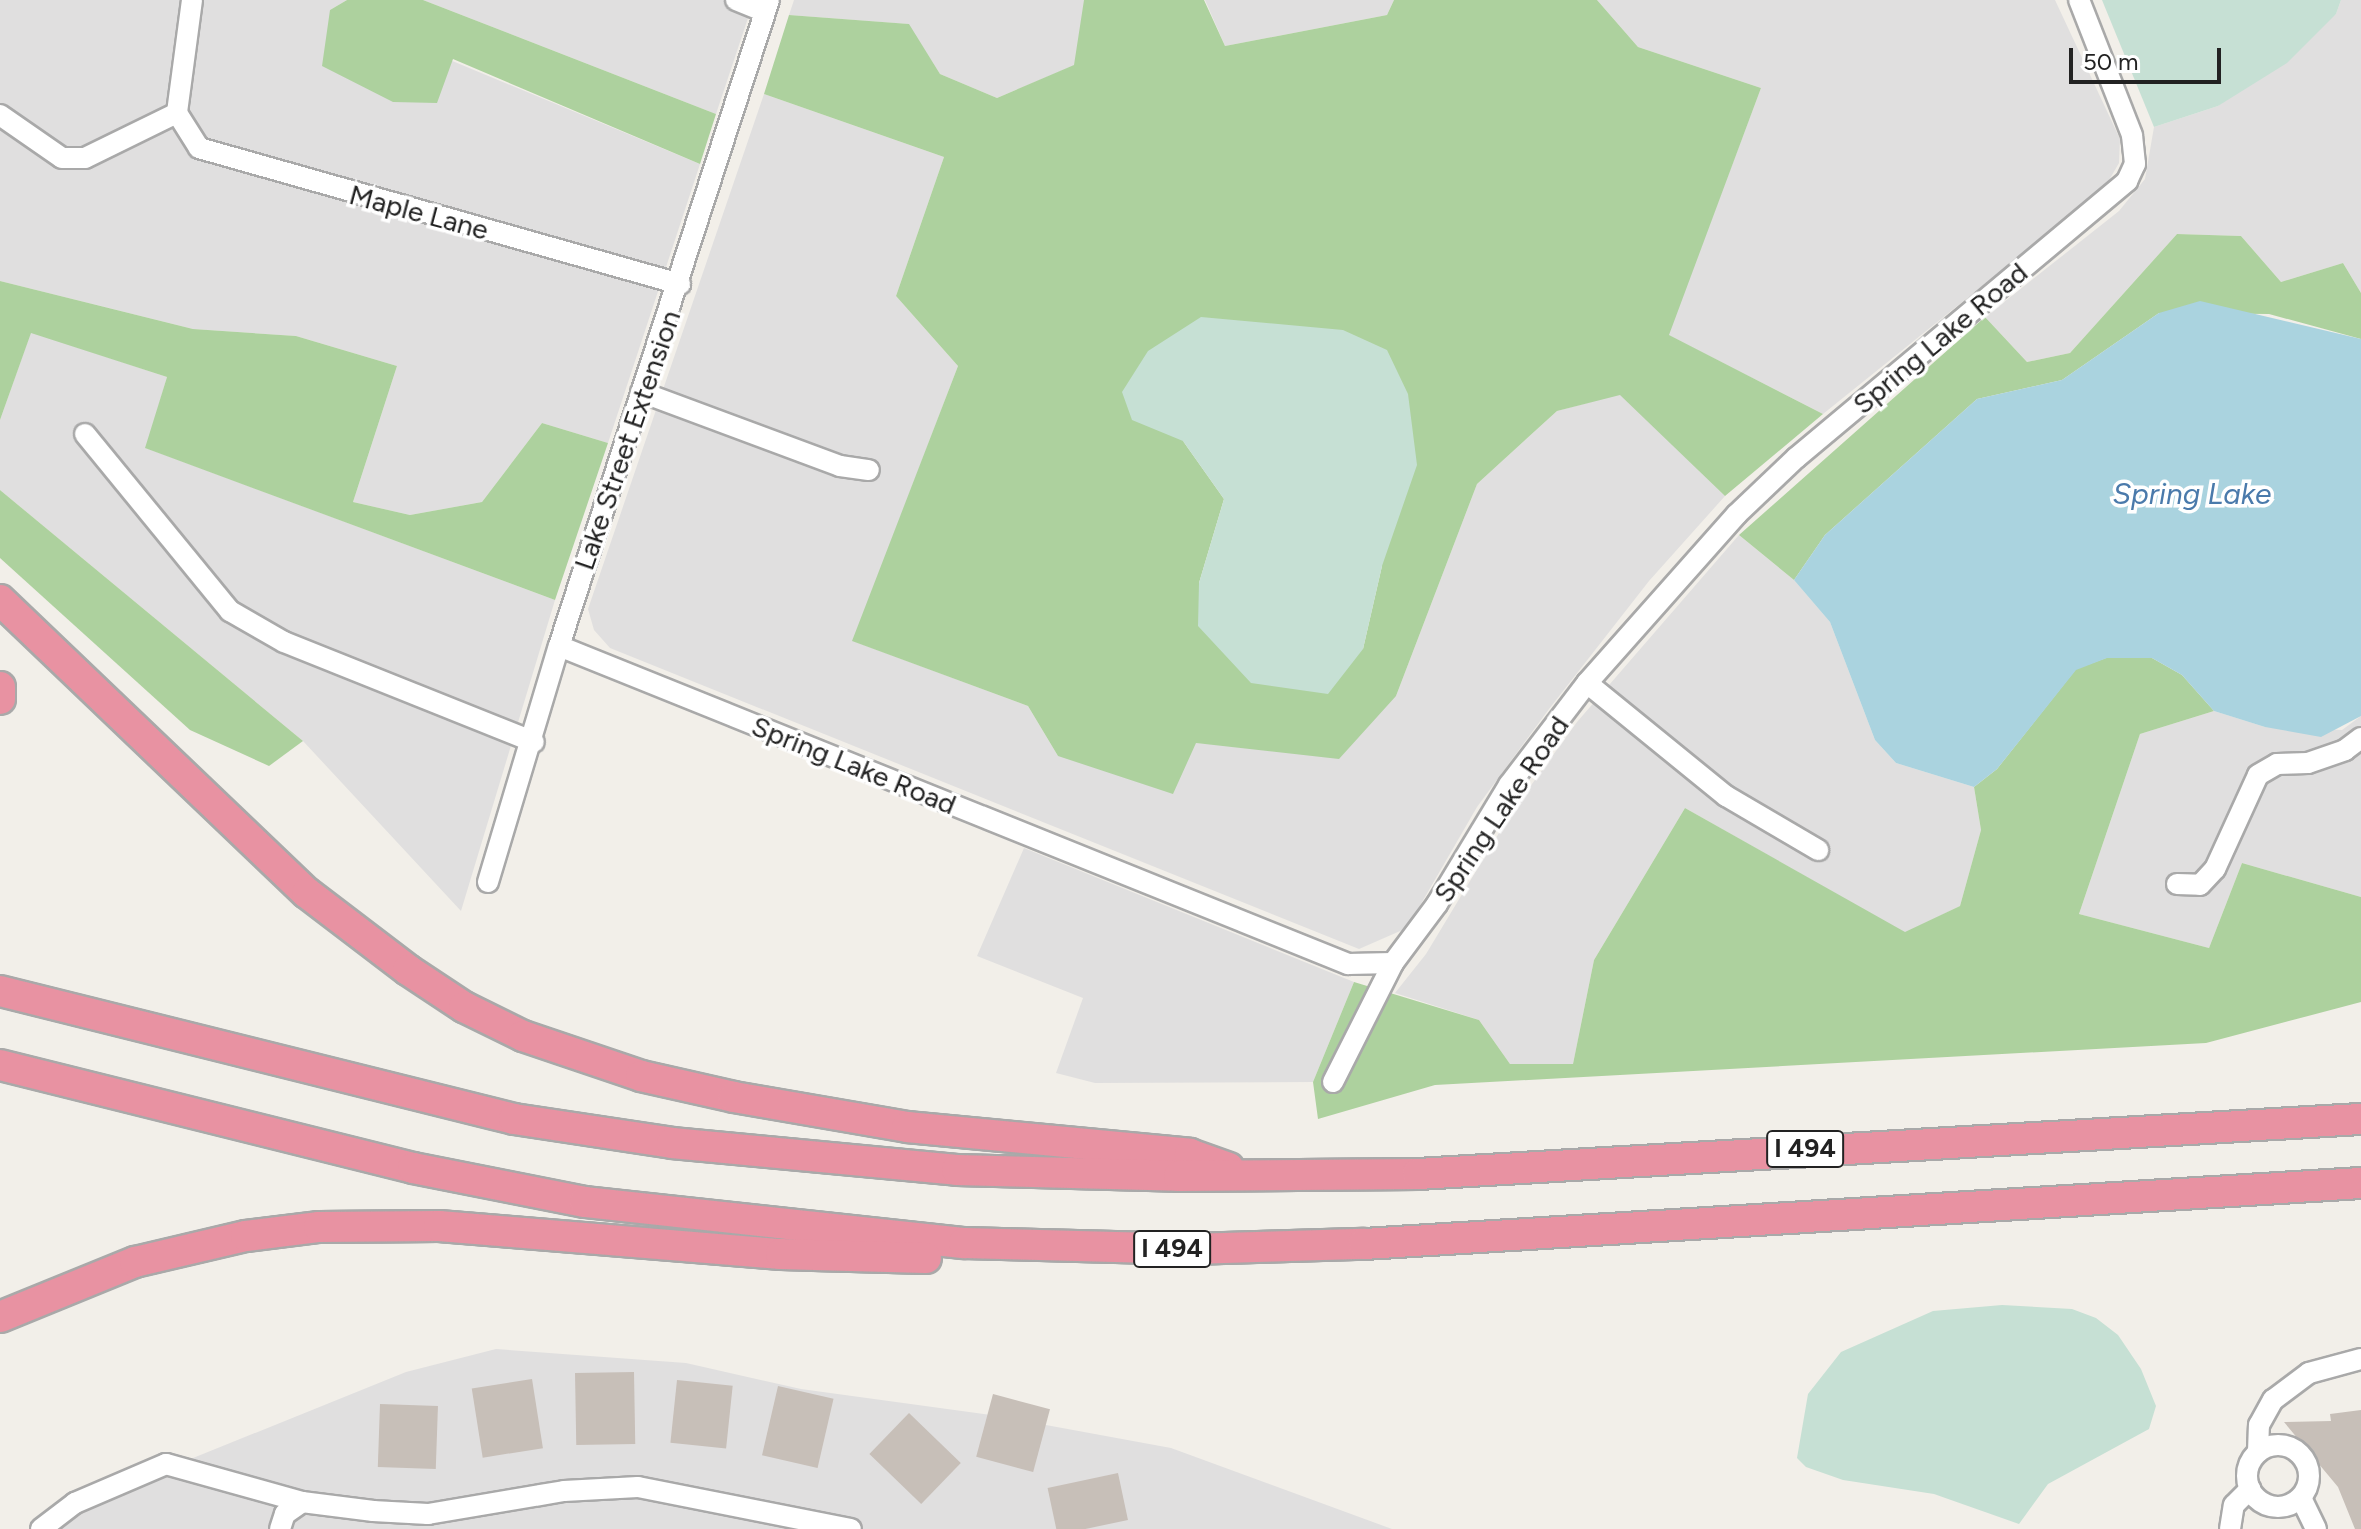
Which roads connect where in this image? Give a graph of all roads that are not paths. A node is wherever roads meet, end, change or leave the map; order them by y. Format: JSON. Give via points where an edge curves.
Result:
{"nodes":[{"id":1,"x":192,"y":0,"type":"edge"},
{"id":2,"x":736,"y":0,"type":"edge"},
{"id":3,"x":2079,"y":0,"type":"edge"},
{"id":4,"x":767,"y":6,"type":"edge"},
{"id":5,"x":177,"y":113,"type":"junction"},
{"id":6,"x":0,"y":115,"type":"edge"},
{"id":7,"x":680,"y":284,"type":"junction"},
{"id":8,"x":641,"y":392,"type":"junction"},
{"id":9,"x":85,"y":434,"type":"dead end"},
{"id":10,"x":869,"y":470,"type":"dead end"},
{"id":11,"x":0,"y":600,"type":"edge"},
{"id":12,"x":559,"y":646,"type":"junction"},
{"id":13,"x":1587,"y":683,"type":"junction"},
{"id":14,"x":0,"y":687,"type":"edge"},
{"id":15,"x":0,"y":699,"type":"edge"},
{"id":16,"x":2361,"y":738,"type":"edge"},
{"id":17,"x":534,"y":742,"type":"junction"},
{"id":18,"x":1818,"y":850,"type":"dead end"},
{"id":19,"x":488,"y":882,"type":"dead end"},
{"id":20,"x":2177,"y":884,"type":"dead end"},
{"id":21,"x":1393,"y":963,"type":"junction"},
{"id":22,"x":0,"y":991,"type":"edge"},
{"id":23,"x":0,"y":1065,"type":"edge"},
{"id":24,"x":1333,"y":1082,"type":"dead end"},
{"id":25,"x":2361,"y":1119,"type":"edge"},
{"id":26,"x":1250,"y":1175,"type":"junction"},
{"id":27,"x":2361,"y":1183,"type":"edge"},
{"id":28,"x":1100,"y":1248,"type":"junction"},
{"id":29,"x":0,"y":1317,"type":"edge"},
{"id":30,"x":2361,"y":1359,"type":"edge"},
{"id":31,"x":2258,"y":1452,"type":"junction"},
{"id":32,"x":2250,"y":1489,"type":"junction"},
{"id":33,"x":2301,"y":1498,"type":"junction"},
{"id":34,"x":302,"y":1502,"type":"junction"},
{"id":35,"x":41,"y":1529,"type":"edge"},
{"id":36,"x":280,"y":1529,"type":"edge"},
{"id":37,"x":851,"y":1529,"type":"edge"},
{"id":38,"x":2230,"y":1529,"type":"edge"},
{"id":39,"x":2316,"y":1529,"type":"edge"}],
"edges":[{"from":1,"to":5,"type":"street"},
{"from":2,"to":4,"type":"street"},
{"from":3,"to":13,"type":"street","name":"Spring Lake Road","via":[[2132,135],[2135,164],[2127,181],[1796,458],[1737,514]]},
{"from":4,"to":7,"type":"street","name":"Lake Street Extension"},
{"from":5,"to":6,"type":"street","via":[[85,158],[62,158]]},
{"from":5,"to":7,"type":"street","name":"Maple Lane","via":[[199,148],[220,157]]},
{"from":7,"to":8,"type":"street","name":"Lake Street Extension"},
{"from":8,"to":10,"type":"street","via":[[840,466]]},
{"from":8,"to":12,"type":"street","name":"Lake Street Extension"},
{"from":9,"to":17,"type":"street","via":[[230,611],[284,642]]},
{"from":11,"to":26,"type":"highway","via":[[307,893],[408,970],[464,1007],[523,1036],[641,1076],[734,1097],[907,1127],[1190,1154]]},
{"from":12,"to":17,"type":"street","name":"Lake Street Extension"},
{"from":12,"to":21,"type":"street","name":"Spring Lake Road","via":[[1348,964]]},
{"from":13,"to":18,"type":"street","via":[[1726,796]]},
{"from":13,"to":21,"type":"street","name":"Spring Lake Road","via":[[1509,785],[1437,904]]},
{"from":14,"to":15,"type":"highway"},
{"from":16,"to":20,"type":"street","via":[[2345,750],[2308,763],[2277,764],[2258,775],[2215,869],[2200,885]]},
{"from":17,"to":19,"type":"street","name":"Lake Street Extension"},
{"from":21,"to":24,"type":"street"},
{"from":22,"to":26,"type":"highway","number":"I 494","via":[[463,1109],[629,1137],[913,1168]]},
{"from":23,"to":28,"type":"highway","number":"I 494","via":[[413,1168],[585,1202],[867,1235]]},
{"from":25,"to":26,"type":"highway","number":"I 494","via":[[1418,1174]]},
{"from":27,"to":28,"type":"highway","number":"I 494","via":[[1364,1244]]},
{"from":28,"to":29,"type":"highway","via":[[962,1259],[874,1258],[439,1226],[319,1227],[246,1236],[135,1262]]},
{"from":30,"to":31,"type":"street","via":[[2309,1373],[2273,1400],[2259,1425]]},
{"from":31,"to":32,"type":"street","via":[[2248,1469]]},
{"from":31,"to":33,"type":"street","via":[[2278,1445],[2297,1451],[2309,1469]]},
{"from":32,"to":33,"type":"street","via":[[2273,1507]]},
{"from":32,"to":38,"type":"street","via":[[2234,1505]]},
{"from":33,"to":39,"type":"street"},
{"from":34,"to":35,"type":"street","via":[[166,1464],[75,1503]]},
{"from":34,"to":36,"type":"street","via":[[285,1514]]},
{"from":34,"to":37,"type":"street","via":[[428,1514],[564,1491],[638,1487]]}]}
